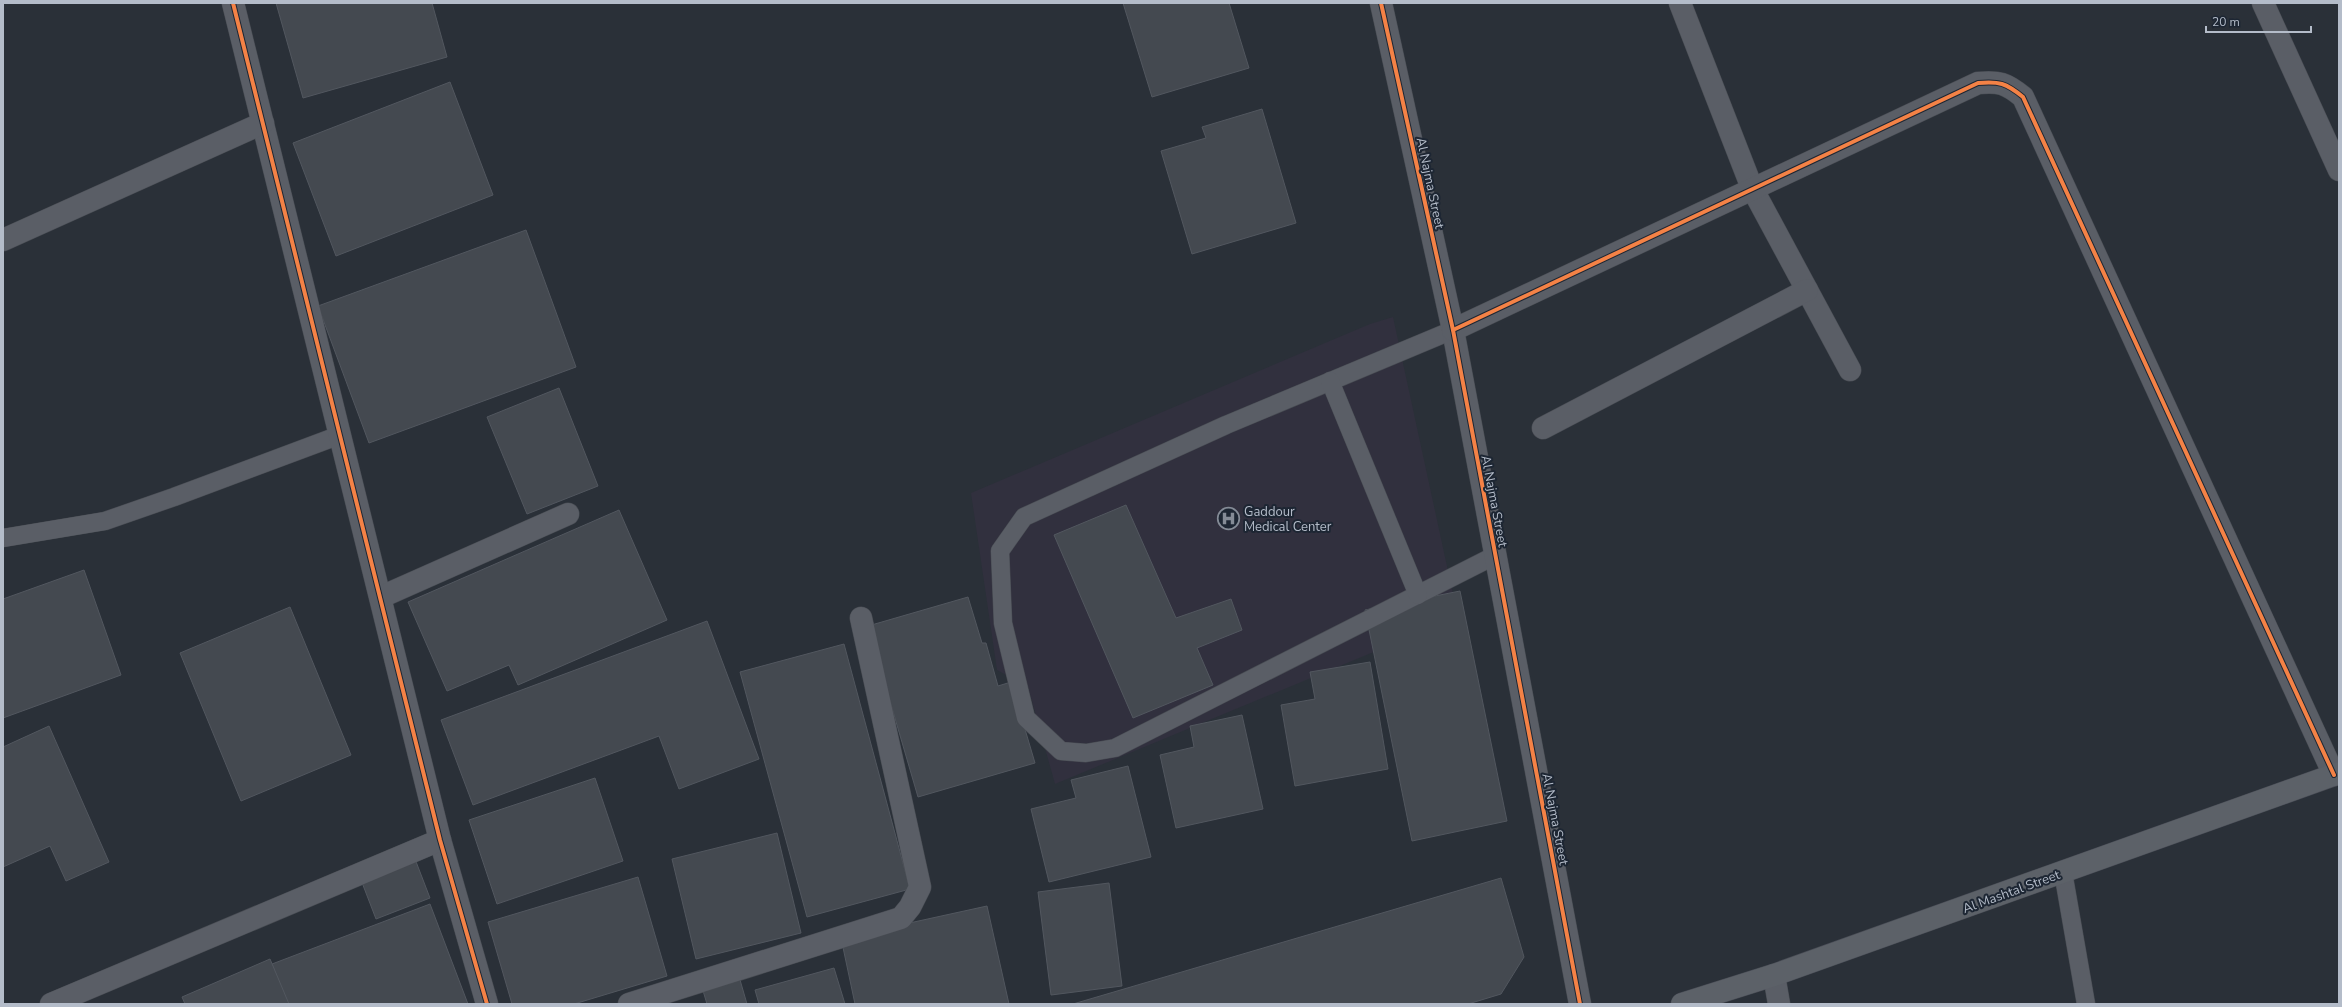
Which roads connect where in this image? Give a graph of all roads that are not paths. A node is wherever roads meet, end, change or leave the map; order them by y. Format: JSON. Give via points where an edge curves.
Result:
{"nodes":[{"id":1,"x":233,"y":3,"type":"edge"},
{"id":2,"x":1381,"y":3,"type":"edge"},
{"id":3,"x":1680,"y":3,"type":"edge"},
{"id":4,"x":2263,"y":3,"type":"edge"},
{"id":5,"x":263,"y":123,"type":"junction"},
{"id":6,"x":2339,"y":170,"type":"edge"},
{"id":7,"x":1752,"y":188,"type":"junction"},
{"id":8,"x":3,"y":240,"type":"edge"},
{"id":9,"x":1807,"y":290,"type":"junction"},
{"id":10,"x":1453,"y":330,"type":"junction"},
{"id":11,"x":1850,"y":370,"type":"dead end"},
{"id":12,"x":1330,"y":381,"type":"junction"},
{"id":13,"x":1543,"y":428,"type":"dead end"},
{"id":14,"x":340,"y":435,"type":"junction"},
{"id":15,"x":568,"y":514,"type":"dead end"},
{"id":16,"x":3,"y":538,"type":"edge"},
{"id":17,"x":1496,"y":554,"type":"junction"},
{"id":18,"x":1418,"y":595,"type":"junction"},
{"id":19,"x":381,"y":597,"type":"junction"},
{"id":20,"x":861,"y":618,"type":"dead end"},
{"id":21,"x":2336,"y":774,"type":"edge"},
{"id":22,"x":440,"y":840,"type":"junction"},
{"id":23,"x":2063,"y":872,"type":"junction"},
{"id":24,"x":1774,"y":975,"type":"junction"},
{"id":25,"x":51,"y":1004,"type":"edge"},
{"id":26,"x":487,"y":1004,"type":"edge"},
{"id":27,"x":629,"y":1004,"type":"edge"},
{"id":28,"x":1580,"y":1004,"type":"edge"},
{"id":29,"x":1682,"y":1004,"type":"edge"},
{"id":30,"x":1779,"y":1004,"type":"edge"},
{"id":31,"x":2086,"y":1004,"type":"edge"}],
"edges":[{"from":1,"to":5,"type":"street"},
{"from":2,"to":10,"type":"street","name":"Al Najma Street"},
{"from":3,"to":7,"type":"street"},
{"from":4,"to":6,"type":"street"},
{"from":5,"to":8,"type":"street"},
{"from":5,"to":14,"type":"street"},
{"from":7,"to":9,"type":"street"},
{"from":7,"to":10,"type":"street"},
{"from":7,"to":21,"type":"street","via":[[1978,83],[1994,81],[2009,85],[2023,97]]},
{"from":9,"to":11,"type":"street"},
{"from":9,"to":13,"type":"street"},
{"from":10,"to":12,"type":"lane"},
{"from":10,"to":17,"type":"street","name":"Al Najma Street"},
{"from":12,"to":18,"type":"lane"},
{"from":12,"to":18,"type":"lane","via":[[1226,424],[1024,517],[1000,551],[1003,623],[1026,718],[1061,751],[1086,753],[1115,748]]},
{"from":14,"to":16,"type":"lane","via":[[105,521]]},
{"from":14,"to":19,"type":"street"},
{"from":15,"to":19,"type":"street"},
{"from":17,"to":18,"type":"lane"},
{"from":17,"to":28,"type":"street","name":"Al Najma Street"},
{"from":19,"to":22,"type":"street"},
{"from":20,"to":27,"type":"street","via":[[920,887],[918,895],[901,918]]},
{"from":21,"to":23,"type":"main road","name":"Al Mashtal Street"},
{"from":22,"to":25,"type":"street"},
{"from":22,"to":26,"type":"street"},
{"from":23,"to":24,"type":"main road","name":"Al Mashtal Street"},
{"from":23,"to":31,"type":"lane"},
{"from":24,"to":29,"type":"main road","name":"Al Mashtal Street"},
{"from":24,"to":30,"type":"street"}]}
